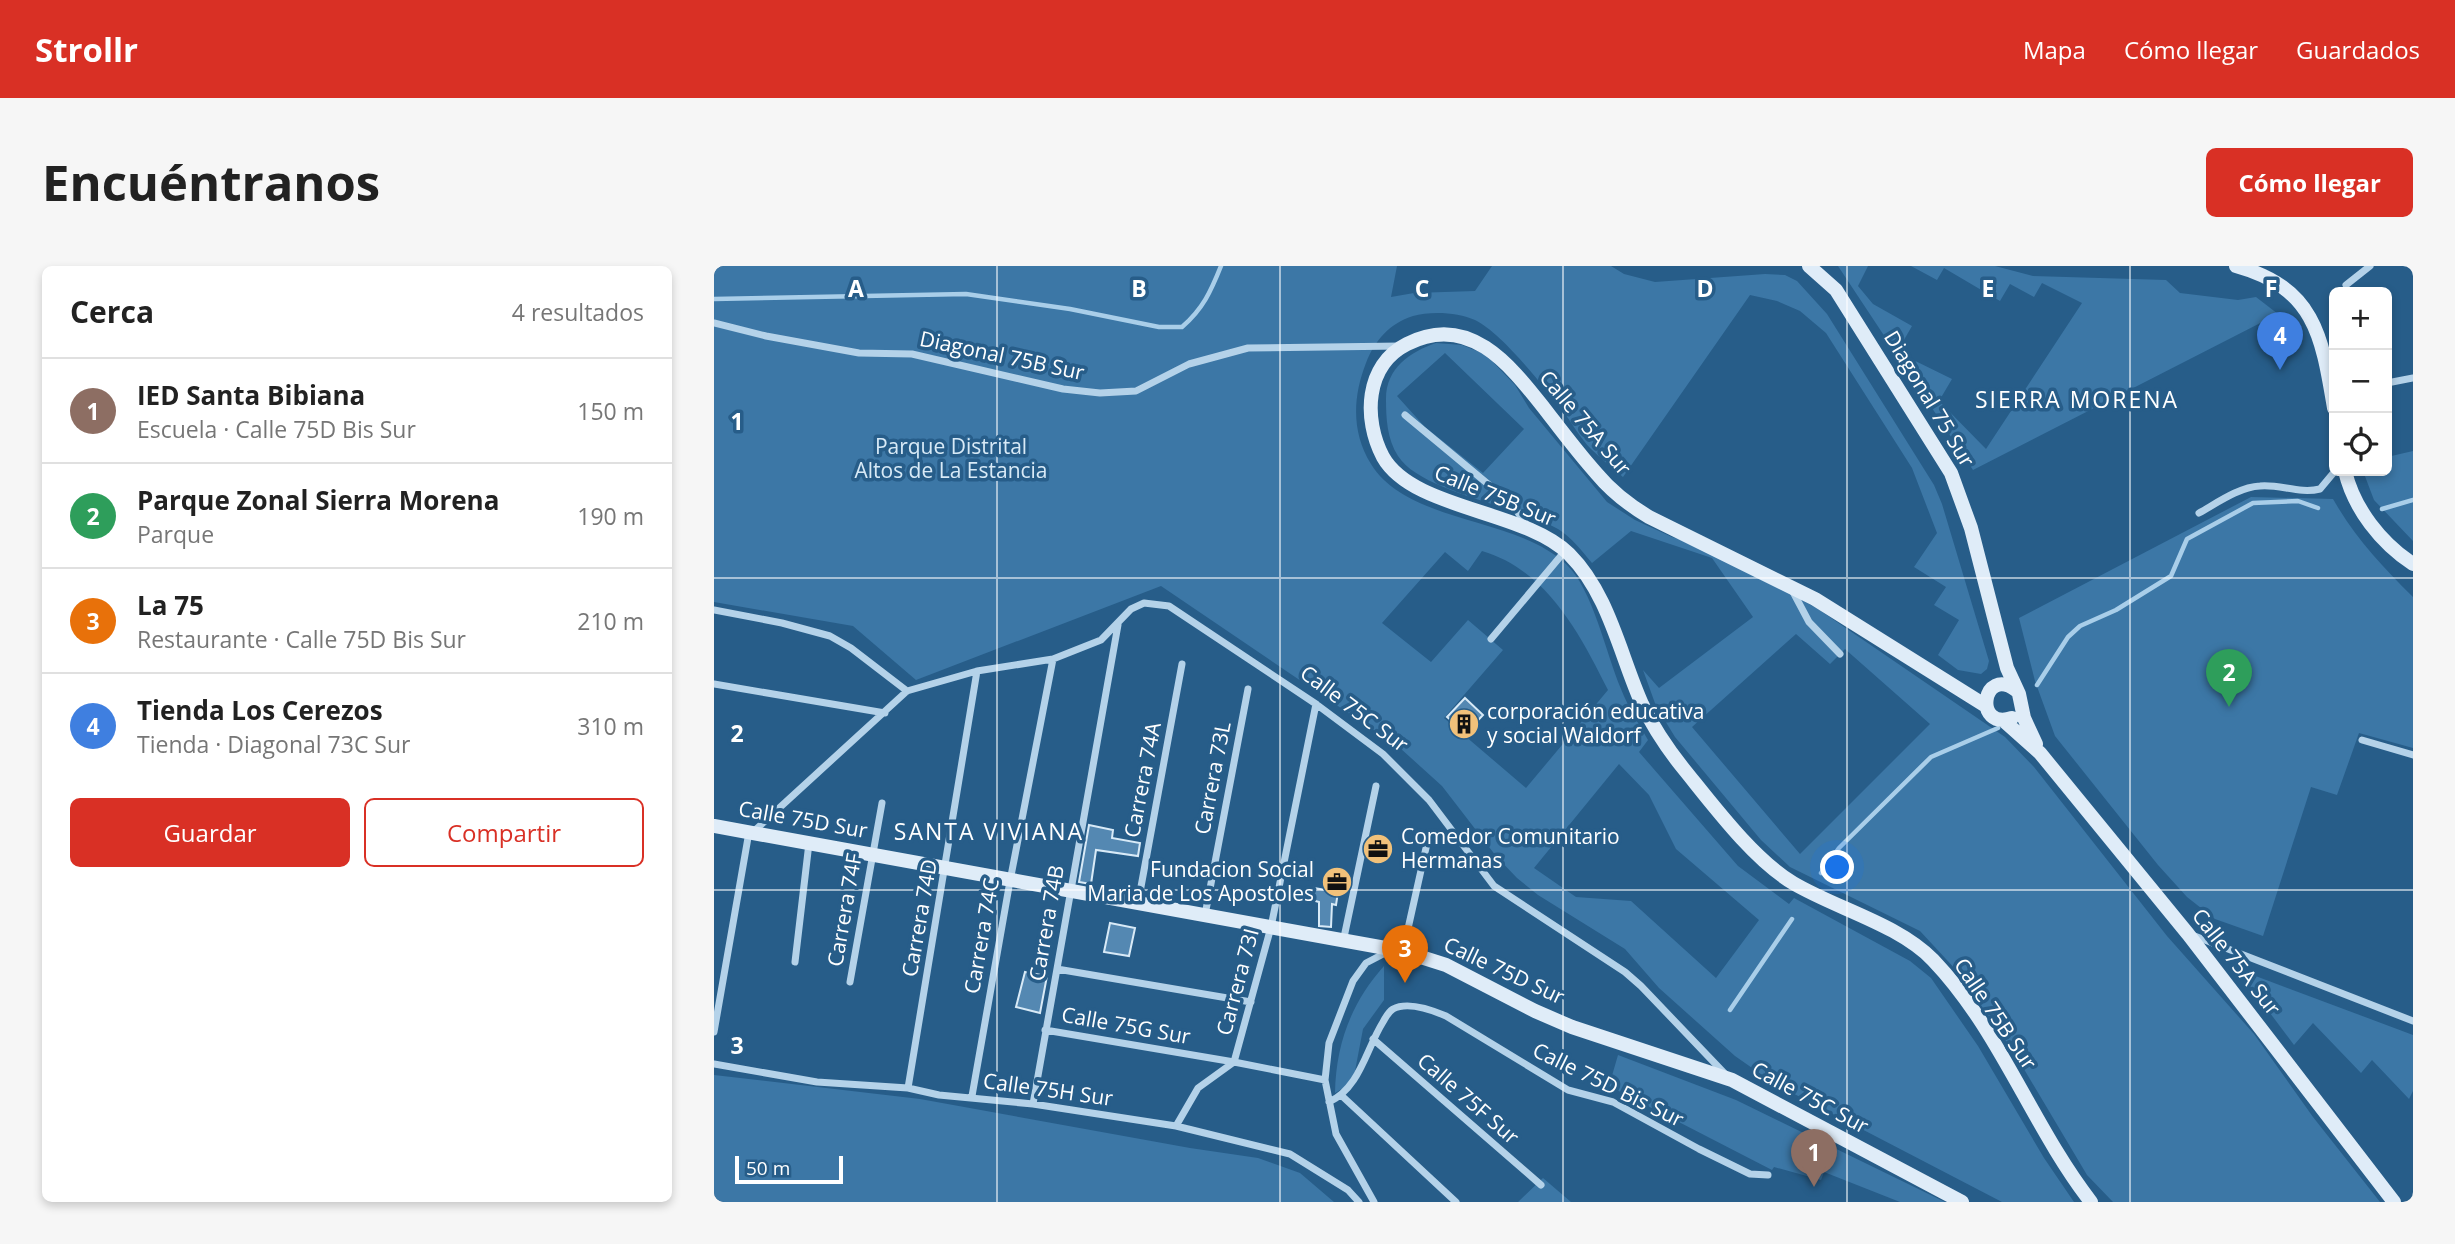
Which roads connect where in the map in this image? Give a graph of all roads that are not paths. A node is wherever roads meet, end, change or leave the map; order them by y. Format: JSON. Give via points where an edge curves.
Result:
{"nodes":[{"id":1,"x":1809,"y":266,"type":"edge"},
{"id":2,"x":2236,"y":266,"type":"edge"},
{"id":3,"x":2370,"y":266,"type":"edge"},
{"id":4,"x":2346,"y":285,"type":"dead end"},
{"id":5,"x":714,"y":323,"type":"edge"},
{"id":6,"x":1403,"y":346,"type":"junction"},
{"id":7,"x":2329,"y":374,"type":"edge"},
{"id":8,"x":2413,"y":378,"type":"edge"},
{"id":9,"x":2392,"y":382,"type":"edge"},
{"id":10,"x":1405,"y":415,"type":"dead end"},
{"id":11,"x":2331,"y":476,"type":"edge"},
{"id":12,"x":2347,"y":476,"type":"edge"},
{"id":13,"x":2199,"y":513,"type":"dead end"},
{"id":14,"x":1530,"y":530,"type":"junction"},
{"id":15,"x":1565,"y":550,"type":"junction"},
{"id":16,"x":2412,"y":564,"type":"edge"},
{"id":17,"x":1790,"y":587,"type":"junction"},
{"id":18,"x":714,"y":610,"type":"edge"},
{"id":19,"x":1119,"y":624,"type":"junction"},
{"id":20,"x":1491,"y":639,"type":"dead end"},
{"id":21,"x":2002,"y":652,"type":"junction"},
{"id":22,"x":1840,"y":654,"type":"dead end"},
{"id":23,"x":1053,"y":659,"type":"junction"},
{"id":24,"x":1182,"y":664,"type":"dead end"},
{"id":25,"x":977,"y":671,"type":"junction"},
{"id":26,"x":1949,"y":683,"type":"junction"},
{"id":27,"x":714,"y":684,"type":"edge"},
{"id":28,"x":1994,"y":688,"type":"junction"},
{"id":29,"x":1248,"y":689,"type":"dead end"},
{"id":30,"x":2016,"y":690,"type":"junction"},
{"id":31,"x":907,"y":691,"type":"junction"},
{"id":32,"x":1316,"y":705,"type":"junction"},
{"id":33,"x":1986,"y":706,"type":"junction"},
{"id":34,"x":2021,"y":706,"type":"junction"},
{"id":35,"x":885,"y":713,"type":"junction"},
{"id":36,"x":2003,"y":720,"type":"junction"},
{"id":37,"x":2362,"y":740,"type":"dead end"},
{"id":38,"x":2040,"y":752,"type":"junction"},
{"id":39,"x":2413,"y":755,"type":"edge"},
{"id":40,"x":1376,"y":786,"type":"dead end"},
{"id":41,"x":882,"y":803,"type":"dead end"},
{"id":42,"x":714,"y":826,"type":"edge"},
{"id":43,"x":751,"y":832,"type":"junction"},
{"id":44,"x":1428,"y":839,"type":"dead end"},
{"id":45,"x":810,"y":842,"type":"junction"},
{"id":46,"x":873,"y":854,"type":"junction"},
{"id":47,"x":946,"y":869,"type":"junction"},
{"id":48,"x":1010,"y":881,"type":"junction"},
{"id":49,"x":1070,"y":890,"type":"junction"},
{"id":50,"x":1138,"y":903,"type":"junction"},
{"id":51,"x":1205,"y":915,"type":"junction"},
{"id":52,"x":1271,"y":927,"type":"junction"},
{"id":53,"x":2189,"y":934,"type":"junction"},
{"id":54,"x":1343,"y":942,"type":"junction"},
{"id":55,"x":1398,"y":951,"type":"junction"},
{"id":56,"x":794,"y":962,"type":"dead end"},
{"id":57,"x":1057,"y":969,"type":"junction"},
{"id":58,"x":850,"y":982,"type":"dead end"},
{"id":59,"x":1251,"y":1002,"type":"junction"},
{"id":60,"x":2413,"y":1021,"type":"edge"},
{"id":61,"x":1045,"y":1030,"type":"junction"},
{"id":62,"x":714,"y":1032,"type":"edge"},
{"id":63,"x":1373,"y":1039,"type":"junction"},
{"id":64,"x":1234,"y":1062,"type":"junction"},
{"id":65,"x":714,"y":1064,"type":"edge"},
{"id":66,"x":1325,"y":1080,"type":"junction"},
{"id":67,"x":1732,"y":1080,"type":"junction"},
{"id":68,"x":908,"y":1088,"type":"junction"},
{"id":69,"x":972,"y":1096,"type":"junction"},
{"id":70,"x":1342,"y":1096,"type":"junction"},
{"id":71,"x":1329,"y":1102,"type":"junction"},
{"id":72,"x":1033,"y":1104,"type":"junction"},
{"id":73,"x":1175,"y":1126,"type":"junction"},
{"id":74,"x":1768,"y":1175,"type":"dead end"},
{"id":75,"x":1541,"y":1185,"type":"dead end"},
{"id":76,"x":1359,"y":1202,"type":"edge"},
{"id":77,"x":1374,"y":1202,"type":"edge"},
{"id":78,"x":1456,"y":1202,"type":"edge"},
{"id":79,"x":1962,"y":1202,"type":"edge"},
{"id":80,"x":2091,"y":1202,"type":"edge"},
{"id":81,"x":2394,"y":1202,"type":"edge"}],
"edges":[{"from":1,"to":21,"type":"street","name":"Diagonal 75 Sur","via":[[1842,299],[1951,473],[1971,528]]},
{"from":2,"to":7,"type":"street","via":[[2274,281],[2308,312],[2323,344]]},
{"from":3,"to":4,"type":"street"},
{"from":5,"to":6,"type":"street","name":"Diagonal 75B Sur","via":[[859,353],[912,354],[1063,389],[1100,393],[1136,391],[1189,364],[1248,348]]},
{"from":6,"to":14,"type":"street","name":"Calle 75B Sur","via":[[1389,356],[1375,379],[1370,413],[1374,434],[1390,466],[1407,482],[1428,492]]},
{"from":6,"to":17,"type":"street","name":"Calle 75A Sur","via":[[1436,335],[1464,337],[1492,350],[1625,502]]},
{"from":8,"to":9,"type":"street"},
{"from":10,"to":14,"type":"street","via":[[1512,504]]},
{"from":11,"to":13,"type":"street","via":[[2320,489],[2258,485]]},
{"from":12,"to":16,"type":"street","via":[[2357,505]]},
{"from":14,"to":15,"type":"street","name":"Calle 75B Sur"},
{"from":15,"to":20,"type":"street"},
{"from":15,"to":80,"type":"street","name":"Calle 75B Sur","via":[[1600,600],[1646,713],[1684,768],[1753,850],[1782,876],[1931,957],[1969,1006]]},
{"from":17,"to":22,"type":"street","via":[[1809,622]]},
{"from":17,"to":26,"type":"street","name":"Calle 75A Sur"},
{"from":18,"to":31,"type":"street","via":[[831,636]]},
{"from":19,"to":23,"type":"street","name":"Calle 75C Sur","via":[[1101,640]]},
{"from":19,"to":32,"type":"street","name":"Calle 75C Sur","via":[[1131,609],[1144,603],[1169,606]]},
{"from":19,"to":49,"type":"street","name":"Carrera 74B"},
{"from":21,"to":28,"type":"street","name":"Diagonal 75 Sur"},
{"from":21,"to":30,"type":"street","name":"Diagonal 75 Sur"},
{"from":23,"to":25,"type":"street","name":"Calle 75C Sur"},
{"from":23,"to":48,"type":"street","name":"Carrera 74C"},
{"from":24,"to":50,"type":"street","name":"Carrera 74A"},
{"from":25,"to":31,"type":"street","name":"Calle 75C Sur"},
{"from":25,"to":47,"type":"street","name":"Carrera 74D"},
{"from":26,"to":28,"type":"street","name":"Calle 75A Sur"},
{"from":26,"to":33,"type":"street","name":"Calle 75A Sur"},
{"from":27,"to":35,"type":"street"},
{"from":28,"to":30,"type":"street","via":[[2006,685]]},
{"from":28,"to":33,"type":"street"},
{"from":29,"to":51,"type":"street","name":"Carrera 73L"},
{"from":30,"to":34,"type":"street"},
{"from":31,"to":35,"type":"street"},
{"from":32,"to":52,"type":"street","name":"Carrera 73I"},
{"from":32,"to":67,"type":"street","name":"Calle 75C Sur","via":[[1406,775],[1494,886],[1625,972]]},
{"from":33,"to":36,"type":"street","via":[[1992,716]]},
{"from":34,"to":36,"type":"street","via":[[2015,716]]},
{"from":34,"to":38,"type":"street","name":"Calle 75A Sur"},
{"from":35,"to":43,"type":"street"},
{"from":36,"to":38,"type":"street","name":"Calle 75A Sur"},
{"from":37,"to":39,"type":"street"},
{"from":38,"to":53,"type":"street","name":"Calle 75A Sur"},
{"from":40,"to":54,"type":"street"},
{"from":41,"to":46,"type":"street","name":"Carrera 74F"},
{"from":42,"to":43,"type":"street","name":"Calle 75D Sur"},
{"from":43,"to":45,"type":"street","name":"Calle 75D Sur"},
{"from":43,"to":62,"type":"street"},
{"from":44,"to":55,"type":"street"},
{"from":45,"to":46,"type":"street","name":"Calle 75D Sur"},
{"from":45,"to":56,"type":"street"},
{"from":46,"to":47,"type":"street","name":"Calle 75D Sur"},
{"from":46,"to":58,"type":"street","name":"Carrera 74F"},
{"from":47,"to":48,"type":"street","name":"Calle 75D Sur"},
{"from":47,"to":68,"type":"street","name":"Carrera 74D"},
{"from":48,"to":49,"type":"street","name":"Calle 75D Sur"},
{"from":48,"to":69,"type":"street","name":"Carrera 74C"},
{"from":49,"to":50,"type":"street","name":"Calle 75D Sur"},
{"from":49,"to":57,"type":"street","name":"Carrera 74B"},
{"from":50,"to":51,"type":"street","name":"Calle 75D Sur"},
{"from":51,"to":52,"type":"street","name":"Calle 75D Sur"},
{"from":52,"to":54,"type":"street","name":"Calle 75D Sur"},
{"from":52,"to":59,"type":"street","name":"Carrera 73I"},
{"from":53,"to":60,"type":"street"},
{"from":53,"to":81,"type":"street","name":"Calle 75A Sur"},
{"from":54,"to":55,"type":"street","name":"Calle 75D Sur"},
{"from":55,"to":66,"type":"street","via":[[1366,964],[1353,981],[1329,1043]]},
{"from":55,"to":67,"type":"street","name":"Calle 75D Sur","via":[[1446,965],[1572,1027]]},
{"from":57,"to":59,"type":"street"},
{"from":57,"to":61,"type":"street","name":"Carrera 74B"},
{"from":59,"to":64,"type":"street","name":"Carrera 73I"},
{"from":61,"to":64,"type":"street","name":"Calle 75G Sur"},
{"from":61,"to":72,"type":"street","name":"Carrera 74B"},
{"from":63,"to":70,"type":"street","via":[[1363,1066]]},
{"from":63,"to":74,"type":"street","name":"Calle 75D Bis Sur","via":[[1396,1007],[1432,1010],[1568,1090],[1613,1102],[1750,1174]]},
{"from":63,"to":75,"type":"street","name":"Calle 75F Sur"},
{"from":64,"to":66,"type":"street","name":"Calle 75G Sur"},
{"from":64,"to":73,"type":"street","via":[[1198,1088]]},
{"from":65,"to":68,"type":"street","name":"Calle 75H Sur","via":[[817,1083]]},
{"from":66,"to":71,"type":"street"},
{"from":67,"to":79,"type":"street","name":"Calle 75C Sur"},
{"from":68,"to":69,"type":"street","name":"Calle 75H Sur"},
{"from":69,"to":72,"type":"street","name":"Calle 75H Sur"},
{"from":70,"to":71,"type":"street"},
{"from":70,"to":78,"type":"street"},
{"from":71,"to":77,"type":"street","via":[[1336,1134]]},
{"from":72,"to":73,"type":"street","name":"Calle 75H Sur"},
{"from":73,"to":76,"type":"street","name":"Calle 75H Sur","via":[[1290,1154],[1348,1190]]}]}
